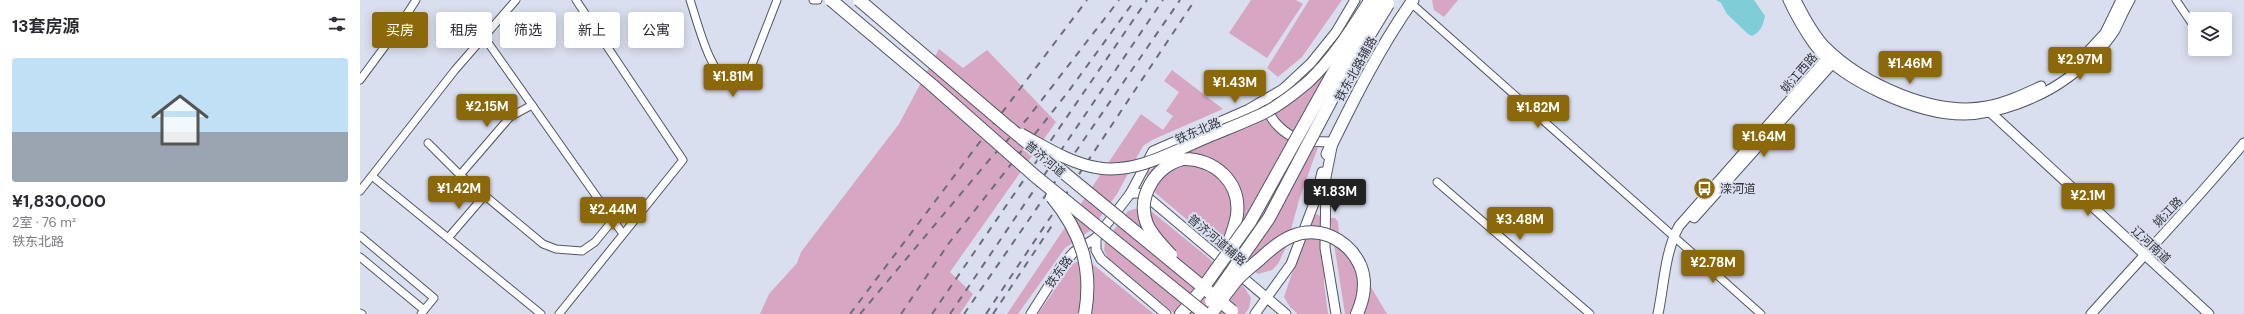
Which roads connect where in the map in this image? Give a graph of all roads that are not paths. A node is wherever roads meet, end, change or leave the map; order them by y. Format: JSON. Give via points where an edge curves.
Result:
{"nodes":[{"id":1,"x":416,"y":0,"type":"edge"},
{"id":2,"x":516,"y":0,"type":"edge"},
{"id":3,"x":576,"y":0,"type":"edge"},
{"id":4,"x":690,"y":0,"type":"edge"},
{"id":5,"x":777,"y":0,"type":"edge"},
{"id":6,"x":813,"y":0,"type":"edge"},
{"id":7,"x":818,"y":0,"type":"edge"},
{"id":8,"x":831,"y":0,"type":"edge"},
{"id":9,"x":859,"y":0,"type":"edge"},
{"id":10,"x":1370,"y":0,"type":"edge"},
{"id":11,"x":1788,"y":0,"type":"edge"},
{"id":12,"x":1796,"y":0,"type":"edge"},
{"id":13,"x":2121,"y":0,"type":"edge"},
{"id":14,"x":2130,"y":0,"type":"edge"},
{"id":15,"x":2176,"y":0,"type":"edge"},
{"id":16,"x":1386,"y":1,"type":"edge"},
{"id":17,"x":1412,"y":1,"type":"edge"},
{"id":18,"x":1352,"y":3,"type":"edge"},
{"id":19,"x":2188,"y":18,"type":"edge"},
{"id":20,"x":492,"y":28,"type":"edge"},
{"id":21,"x":474,"y":48,"type":"edge"},
{"id":22,"x":492,"y":48,"type":"edge"},
{"id":23,"x":1832,"y":59,"type":"junction"},
{"id":24,"x":360,"y":80,"type":"edge"},
{"id":25,"x":1276,"y":93,"type":"junction"},
{"id":26,"x":532,"y":105,"type":"junction"},
{"id":27,"x":1988,"y":109,"type":"junction"},
{"id":28,"x":1007,"y":126,"type":"junction"},
{"id":29,"x":1333,"y":142,"type":"junction"},
{"id":30,"x":428,"y":143,"type":"dead end"},
{"id":31,"x":2244,"y":143,"type":"edge"},
{"id":32,"x":1327,"y":154,"type":"joint"},
{"id":33,"x":460,"y":174,"type":"junction"},
{"id":34,"x":372,"y":176,"type":"junction"},
{"id":35,"x":1035,"y":176,"type":"junction"},
{"id":36,"x":1437,"y":182,"type":"dead end"},
{"id":37,"x":360,"y":191,"type":"edge"},
{"id":38,"x":1130,"y":194,"type":"junction"},
{"id":39,"x":485,"y":195,"type":"junction"},
{"id":40,"x":1268,"y":218,"type":"junction"},
{"id":41,"x":613,"y":220,"type":"junction"},
{"id":42,"x":623,"y":234,"type":"junction"},
{"id":43,"x":360,"y":236,"type":"edge"},
{"id":44,"x":448,"y":238,"type":"junction"},
{"id":45,"x":1096,"y":238,"type":"junction"},
{"id":46,"x":1676,"y":238,"type":"junction"},
{"id":47,"x":2144,"y":255,"type":"junction"},
{"id":48,"x":360,"y":257,"type":"edge"},
{"id":49,"x":1223,"y":258,"type":"junction"},
{"id":50,"x":1189,"y":276,"type":"junction"},
{"id":51,"x":1235,"y":281,"type":"junction"},
{"id":52,"x":1268,"y":298,"type":"junction"},
{"id":53,"x":423,"y":312,"type":"edge"},
{"id":54,"x":1235,"y":313,"type":"edge"},
{"id":55,"x":541,"y":314,"type":"edge"},
{"id":56,"x":559,"y":314,"type":"edge"},
{"id":57,"x":1031,"y":314,"type":"edge"},
{"id":58,"x":1085,"y":314,"type":"edge"},
{"id":59,"x":1166,"y":314,"type":"edge"},
{"id":60,"x":1181,"y":314,"type":"edge"},
{"id":61,"x":1200,"y":314,"type":"edge"},
{"id":62,"x":1205,"y":314,"type":"edge"},
{"id":63,"x":1212,"y":314,"type":"edge"},
{"id":64,"x":1255,"y":314,"type":"edge"},
{"id":65,"x":1286,"y":314,"type":"edge"},
{"id":66,"x":1336,"y":314,"type":"edge"},
{"id":67,"x":1357,"y":314,"type":"edge"},
{"id":68,"x":1590,"y":314,"type":"edge"},
{"id":69,"x":1658,"y":314,"type":"edge"},
{"id":70,"x":1664,"y":314,"type":"edge"},
{"id":71,"x":1761,"y":314,"type":"edge"},
{"id":72,"x":2091,"y":314,"type":"edge"},
{"id":73,"x":2209,"y":314,"type":"edge"}],
"edges":[{"from":1,"to":24,"type":"street"},
{"from":2,"to":20,"type":"street"},
{"from":3,"to":42,"type":"street","via":[[683,160]]},
{"from":4,"to":5,"type":"street","via":[[717,71],[724,82],[733,88],[743,82],[749,72]]},
{"from":6,"to":7,"type":"street"},
{"from":8,"to":35,"type":"highway","name":"普济河道","bridge":true},
{"from":9,"to":28,"type":"highway","name":"普济河道","bridge":true},
{"from":10,"to":28,"type":"main road","bridge":true,"via":[[1336,50],[1309,81],[1293,94],[1266,111],[1138,165],[1116,169],[1083,164]]},
{"from":11,"to":23,"type":"street","via":[[1814,45]]},
{"from":12,"to":23,"type":"street"},
{"from":13,"to":27,"type":"street","via":[[2105,33],[2088,53],[2061,76]]},
{"from":14,"to":27,"type":"street","via":[[2109,39],[2068,78],[2031,98]]},
{"from":15,"to":19,"type":"street"},
{"from":16,"to":40,"type":"highway","bridge":true},
{"from":16,"to":49,"type":"highway","bridge":true,"via":[[1335,69],[1250,222]]},
{"from":17,"to":29,"type":"main road","name":"铁东北路辅路","via":[[1386,40]]},
{"from":17,"to":46,"type":"street"},
{"from":18,"to":25,"type":"street","name":"铁东北路","via":[[1336,32],[1311,63]]},
{"from":21,"to":34,"type":"street"},
{"from":22,"to":26,"type":"street"},
{"from":23,"to":27,"type":"street","via":[[1892,91],[1953,107]]},
{"from":23,"to":46,"type":"street","name":"姚江西路","via":[[1680,226]]},
{"from":25,"to":29,"type":"street","via":[[1269,108],[1273,119],[1285,131],[1299,140]]},
{"from":25,"to":38,"type":"street","name":"铁东北路","via":[[1249,109],[1153,151]]},
{"from":26,"to":33,"type":"street","via":[[510,117]]},
{"from":26,"to":41,"type":"street"},
{"from":27,"to":47,"type":"street","name":"辽河南道"},
{"from":28,"to":50,"type":"highway","name":"普济河道","bridge":true},
{"from":29,"to":32,"type":"main road","name":"铁东北路辅路"},
{"from":29,"to":66,"type":"street","via":[[1326,178],[1324,248]]},
{"from":30,"to":33,"type":"street"},
{"from":31,"to":47,"type":"street","name":"姚江路","via":[[2192,205]]},
{"from":32,"to":52,"type":"street","via":[[1316,198],[1291,264]]},
{"from":33,"to":39,"type":"street"},
{"from":34,"to":37,"type":"street"},
{"from":34,"to":44,"type":"street"},
{"from":35,"to":58,"type":"highway","bridge":true,"via":[[1066,214],[1079,240],[1086,274]]},
{"from":35,"to":62,"type":"highway","name":"普济河道","bridge":true},
{"from":36,"to":68,"type":"street"},
{"from":38,"to":45,"type":"street","name":"铁东北路"},
{"from":38,"to":52,"type":"street","name":"普济河道辅路","via":[[1137,192],[1145,196]]},
{"from":39,"to":41,"type":"street","via":[[543,244],[556,249],[582,251],[595,242]]},
{"from":39,"to":44,"type":"street"},
{"from":40,"to":51,"type":"highway","bridge":true,"via":[[1259,242]]},
{"from":40,"to":61,"type":"highway","bridge":true},
{"from":41,"to":42,"type":"street"},
{"from":42,"to":56,"type":"street"},
{"from":43,"to":53,"type":"street","via":[[434,298]]},
{"from":44,"to":55,"type":"street"},
{"from":45,"to":57,"type":"street","name":"铁东路","via":[[1074,252],[1062,265]]},
{"from":45,"to":59,"type":"street","via":[[1096,250],[1100,259]]},
{"from":46,"to":69,"type":"street","name":"姚江西路"},
{"from":46,"to":70,"type":"street","name":"姚江西路"},
{"from":46,"to":71,"type":"street"},
{"from":47,"to":72,"type":"street","name":"姚江路"},
{"from":47,"to":73,"type":"street","name":"辽河南道"},
{"from":48,"to":53,"type":"street"},
{"from":49,"to":50,"type":"highway","bridge":true,"via":[[1237,217],[1238,204],[1232,186],[1220,169],[1208,163],[1189,159],[1172,163],[1157,174],[1150,185],[1145,199],[1145,214],[1152,233]]},
{"from":49,"to":60,"type":"highway","bridge":true},
{"from":50,"to":54,"type":"highway","name":"普济河道","bridge":true},
{"from":51,"to":63,"type":"highway","bridge":true},
{"from":51,"to":67,"type":"highway","bridge":true,"via":[[1282,240],[1304,233],[1326,235],[1347,246],[1356,256],[1361,268],[1364,291]]},
{"from":52,"to":64,"type":"street"},
{"from":52,"to":65,"type":"street","name":"普济河道辅路"}]}
